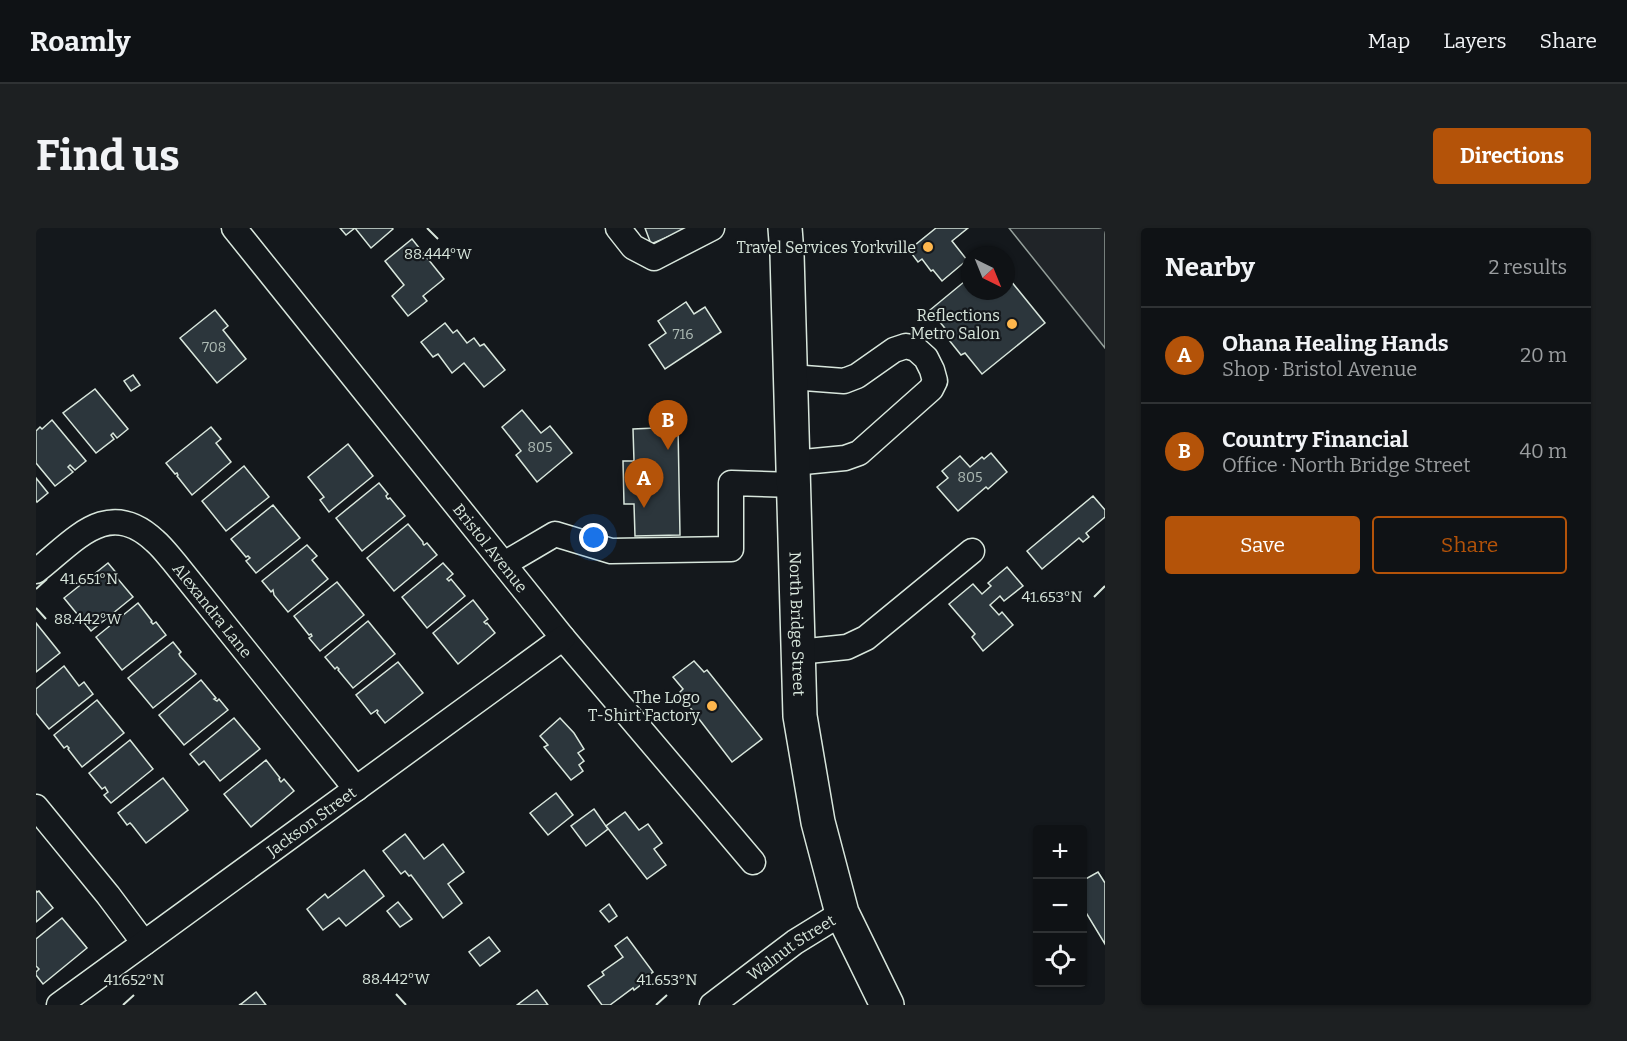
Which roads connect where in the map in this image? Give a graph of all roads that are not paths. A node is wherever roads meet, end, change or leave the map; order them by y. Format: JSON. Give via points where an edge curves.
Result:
{"nodes":[{"id":1,"x":234,"y":228,"type":"edge"},
{"id":2,"x":618,"y":228,"type":"edge"},
{"id":3,"x":712,"y":228,"type":"edge"},
{"id":4,"x":785,"y":228,"type":"edge"},
{"id":5,"x":791,"y":377,"type":"junction"},
{"id":6,"x":794,"y":474,"type":"junction"},
{"id":7,"x":972,"y":551,"type":"dead end"},
{"id":8,"x":504,"y":564,"type":"junction"},
{"id":9,"x":36,"y":571,"type":"edge"},
{"id":10,"x":563,"y":638,"type":"junction"},
{"id":11,"x":798,"y":651,"type":"junction"},
{"id":12,"x":356,"y":789,"type":"junction"},
{"id":13,"x":36,"y":807,"type":"edge"},
{"id":14,"x":753,"y":862,"type":"dead end"},
{"id":15,"x":842,"y":913,"type":"junction"},
{"id":16,"x":144,"y":943,"type":"junction"},
{"id":17,"x":59,"y":1005,"type":"edge"},
{"id":18,"x":711,"y":1005,"type":"edge"},
{"id":19,"x":887,"y":1005,"type":"edge"}],
"edges":[{"from":1,"to":8,"type":"street","name":"Bristol Avenue"},
{"from":2,"to":3,"type":"street","via":[[633,247],[654,258]]},
{"from":4,"to":5,"type":"highway","name":"North Bridge Street"},
{"from":5,"to":6,"type":"highway","name":"North Bridge Street"},
{"from":5,"to":6,"type":"street","via":[[844,381],[906,346],[926,358],[935,381],[931,389],[859,453]]},
{"from":6,"to":8,"type":"street","via":[[730,483],[732,549],[612,551],[555,534]]},
{"from":6,"to":11,"type":"highway","name":"North Bridge Street"},
{"from":7,"to":11,"type":"street","via":[[866,639],[847,647]]},
{"from":8,"to":10,"type":"street","name":"Bristol Avenue"},
{"from":9,"to":12,"type":"street","name":"Alexandra Lane","via":[[96,526],[118,522],[144,532],[174,562]]},
{"from":10,"to":12,"type":"street","name":"Jackson Street"},
{"from":10,"to":14,"type":"street","name":"Bristol Avenue"},
{"from":11,"to":15,"type":"highway","name":"North Bridge Street","via":[[800,716],[818,822]]},
{"from":12,"to":16,"type":"street","name":"Jackson Street"},
{"from":13,"to":16,"type":"street"},
{"from":15,"to":18,"type":"street","name":"Walnut Street","via":[[795,942]]},
{"from":15,"to":19,"type":"highway","name":"North Bridge Street"},
{"from":16,"to":17,"type":"street","name":"Jackson Street"}]}
